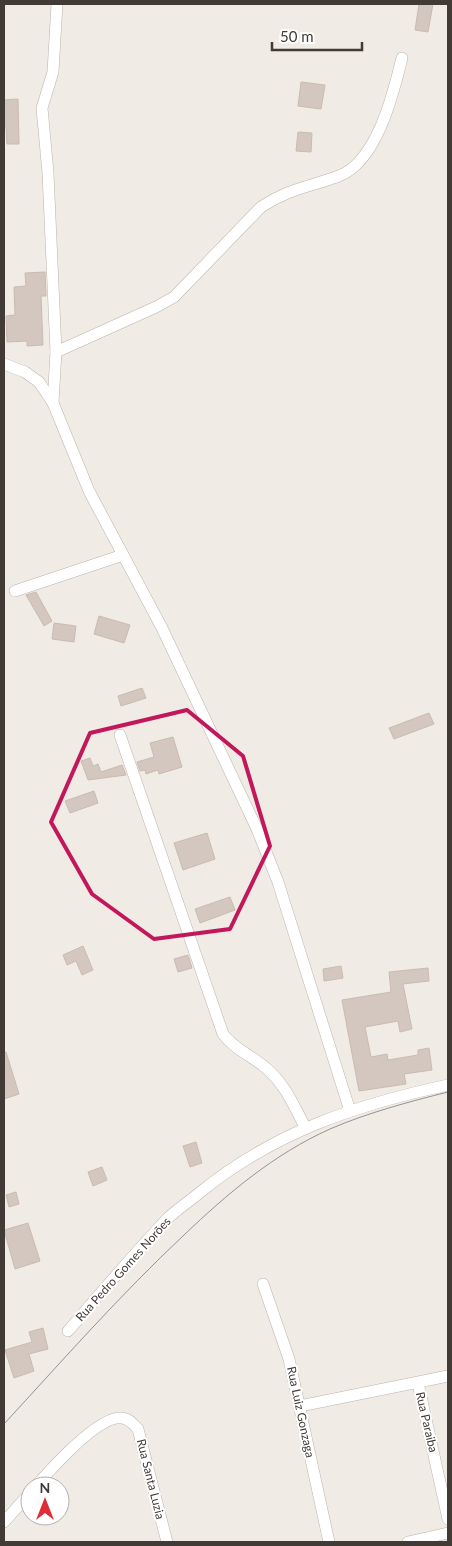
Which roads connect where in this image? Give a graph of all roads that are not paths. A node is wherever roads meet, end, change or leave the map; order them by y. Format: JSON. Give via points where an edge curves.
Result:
{"nodes":[{"id":1,"x":57,"y":4,"type":"edge"},
{"id":2,"x":402,"y":58,"type":"dead end"},
{"id":3,"x":56,"y":352,"type":"junction"},
{"id":4,"x":4,"y":364,"type":"edge"},
{"id":5,"x":53,"y":403,"type":"junction"},
{"id":6,"x":123,"y":554,"type":"junction"},
{"id":7,"x":15,"y":591,"type":"dead end"},
{"id":8,"x":120,"y":735,"type":"dead end"},
{"id":9,"x":448,"y":1084,"type":"edge"},
{"id":10,"x":350,"y":1111,"type":"junction"},
{"id":11,"x":305,"y":1127,"type":"junction"},
{"id":12,"x":263,"y":1284,"type":"dead end"},
{"id":13,"x":68,"y":1331,"type":"dead end"},
{"id":14,"x":448,"y":1376,"type":"edge"},
{"id":15,"x":418,"y":1383,"type":"junction"},
{"id":16,"x":300,"y":1406,"type":"junction"},
{"id":17,"x":46,"y":1476,"type":"edge"},
{"id":18,"x":20,"y":1504,"type":"edge"},
{"id":19,"x":448,"y":1519,"type":"edge"},
{"id":20,"x":4,"y":1522,"type":"edge"},
{"id":21,"x":448,"y":1533,"type":"edge"},
{"id":22,"x":167,"y":1542,"type":"edge"},
{"id":23,"x":329,"y":1542,"type":"edge"},
{"id":24,"x":408,"y":1542,"type":"edge"}],
"edges":[{"from":1,"to":3,"type":"street","via":[[53,72],[42,108]]},
{"from":2,"to":3,"type":"street","via":[[373,147],[353,170],[278,196],[261,207],[174,297]]},
{"from":3,"to":5,"type":"street"},
{"from":4,"to":5,"type":"street","via":[[39,382]]},
{"from":5,"to":6,"type":"street","via":[[89,492]]},
{"from":6,"to":7,"type":"street"},
{"from":6,"to":10,"type":"street","via":[[162,628],[257,829],[278,882]]},
{"from":8,"to":11,"type":"street","via":[[223,1034],[281,1083]]},
{"from":9,"to":10,"type":"street","name":"Rua Pedro Gomes Norões"},
{"from":10,"to":11,"type":"street","name":"Rua Pedro Gomes Norões"},
{"from":11,"to":13,"type":"street","name":"Rua Pedro Gomes Norões","via":[[266,1146],[216,1179],[167,1219]]},
{"from":12,"to":16,"type":"street","name":"Rua Luiz Gonzaga","via":[[289,1359]]},
{"from":14,"to":15,"type":"street"},
{"from":15,"to":16,"type":"street"},
{"from":15,"to":19,"type":"street","name":"Rua Paraiba"},
{"from":16,"to":23,"type":"street","name":"Rua Luiz Gonzaga"},
{"from":17,"to":22,"type":"street","name":"Rua Santa Luzia","via":[[100,1425],[121,1418],[130,1421],[138,1429]]},
{"from":18,"to":20,"type":"street"},
{"from":21,"to":24,"type":"street"}]}
